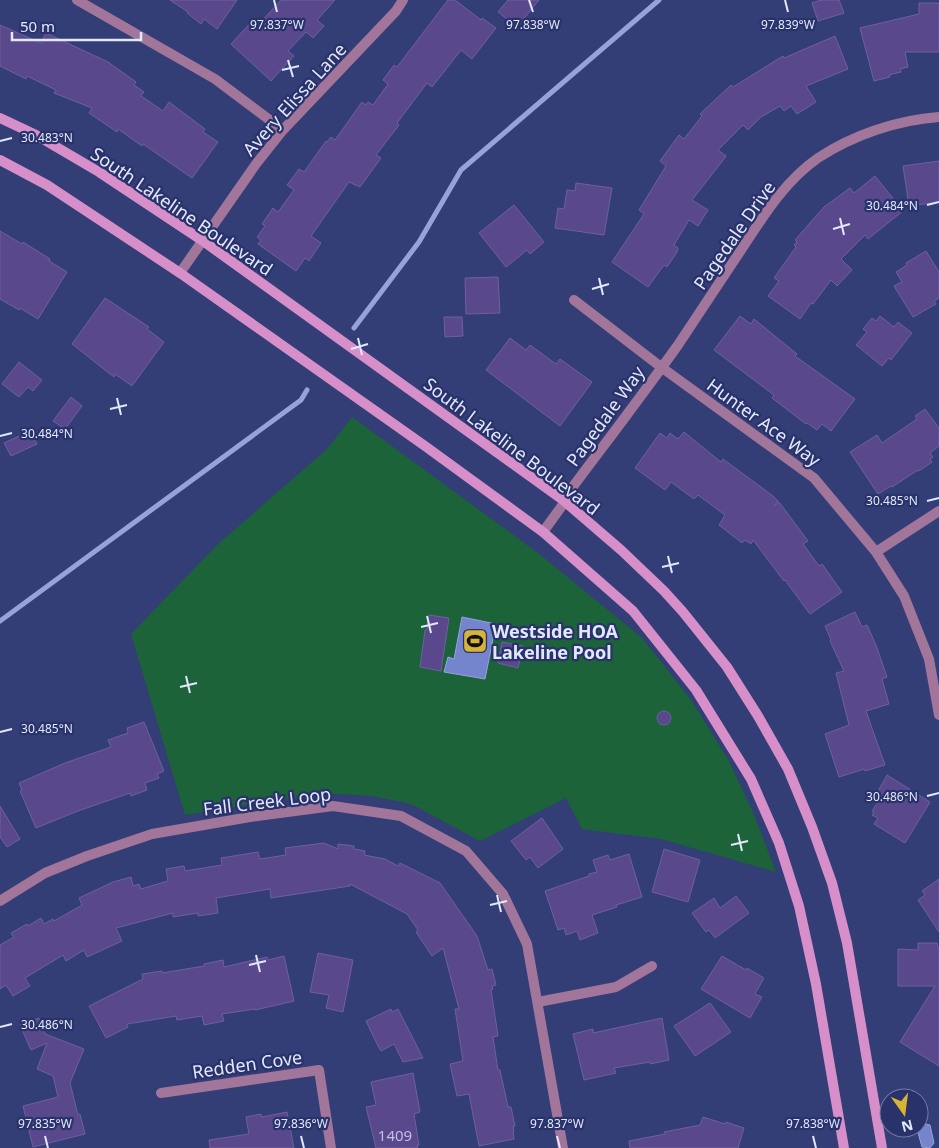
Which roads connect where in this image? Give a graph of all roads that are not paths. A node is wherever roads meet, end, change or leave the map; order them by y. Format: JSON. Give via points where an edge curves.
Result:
{"nodes":[{"id":1,"x":77,"y":0,"type":"edge"},
{"id":2,"x":404,"y":0,"type":"edge"},
{"id":3,"x":939,"y":117,"type":"edge"},
{"id":4,"x":0,"y":118,"type":"edge"},
{"id":5,"x":283,"y":130,"type":"junction"},
{"id":6,"x":0,"y":160,"type":"edge"},
{"id":7,"x":203,"y":241,"type":"junction"},
{"id":8,"x":180,"y":273,"type":"junction"},
{"id":9,"x":574,"y":300,"type":"dead end"},
{"id":10,"x":660,"y":367,"type":"junction"},
{"id":11,"x":563,"y":500,"type":"junction"},
{"id":12,"x":939,"y":511,"type":"edge"},
{"id":13,"x":543,"y":532,"type":"junction"},
{"id":14,"x":876,"y":552,"type":"junction"},
{"id":15,"x":939,"y":715,"type":"edge"},
{"id":16,"x":0,"y":901,"type":"edge"},
{"id":17,"x":652,"y":966,"type":"dead end"},
{"id":18,"x":538,"y":1002,"type":"junction"},
{"id":19,"x":161,"y":1093,"type":"dead end"},
{"id":20,"x":331,"y":1148,"type":"edge"},
{"id":21,"x":563,"y":1148,"type":"edge"},
{"id":22,"x":844,"y":1148,"type":"edge"},
{"id":23,"x":882,"y":1148,"type":"edge"}],
"edges":[{"from":1,"to":5,"type":"street","via":[[215,78]]},
{"from":2,"to":5,"type":"street","name":"Avery Elissa Lane"},
{"from":3,"to":10,"type":"street","name":"Pagedale Drive","via":[[918,118],[884,127],[844,144],[818,158],[794,179],[767,211]]},
{"from":4,"to":7,"type":"main road","name":"South Lakeline Boulevard","via":[[99,172]]},
{"from":5,"to":7,"type":"street","name":"Avery Elissa Lane"},
{"from":6,"to":8,"type":"main road","via":[[47,185]]},
{"from":7,"to":8,"type":"street","name":"Avery Elissa Lane"},
{"from":7,"to":11,"type":"main road","name":"South Lakeline Boulevard"},
{"from":8,"to":13,"type":"main road"},
{"from":9,"to":10,"type":"street","name":"Hunter Ace Way"},
{"from":10,"to":11,"type":"street","name":"Pagedale Way"},
{"from":10,"to":14,"type":"street","name":"Hunter Ace Way","via":[[814,478]]},
{"from":11,"to":13,"type":"street","name":"Pagedale Way"},
{"from":11,"to":23,"type":"main road","name":"South Lakeline Boulevard","via":[[628,557],[683,612],[727,667],[788,770],[832,883],[847,943]]},
{"from":12,"to":14,"type":"street"},
{"from":13,"to":22,"type":"main road","via":[[633,611],[696,690],[751,779],[779,843],[799,906]]},
{"from":14,"to":15,"type":"street","name":"Hunter Ace Way","via":[[904,596],[929,659]]},
{"from":16,"to":18,"type":"street","name":"Fall Creek Loop","via":[[45,873],[152,834],[333,806],[401,816],[466,851],[503,894],[526,944]]},
{"from":17,"to":18,"type":"street","via":[[616,987]]},
{"from":18,"to":21,"type":"street","name":"Fall Creek Loop"},
{"from":19,"to":20,"type":"street","name":"Redden Cove","via":[[319,1070]]}]}
